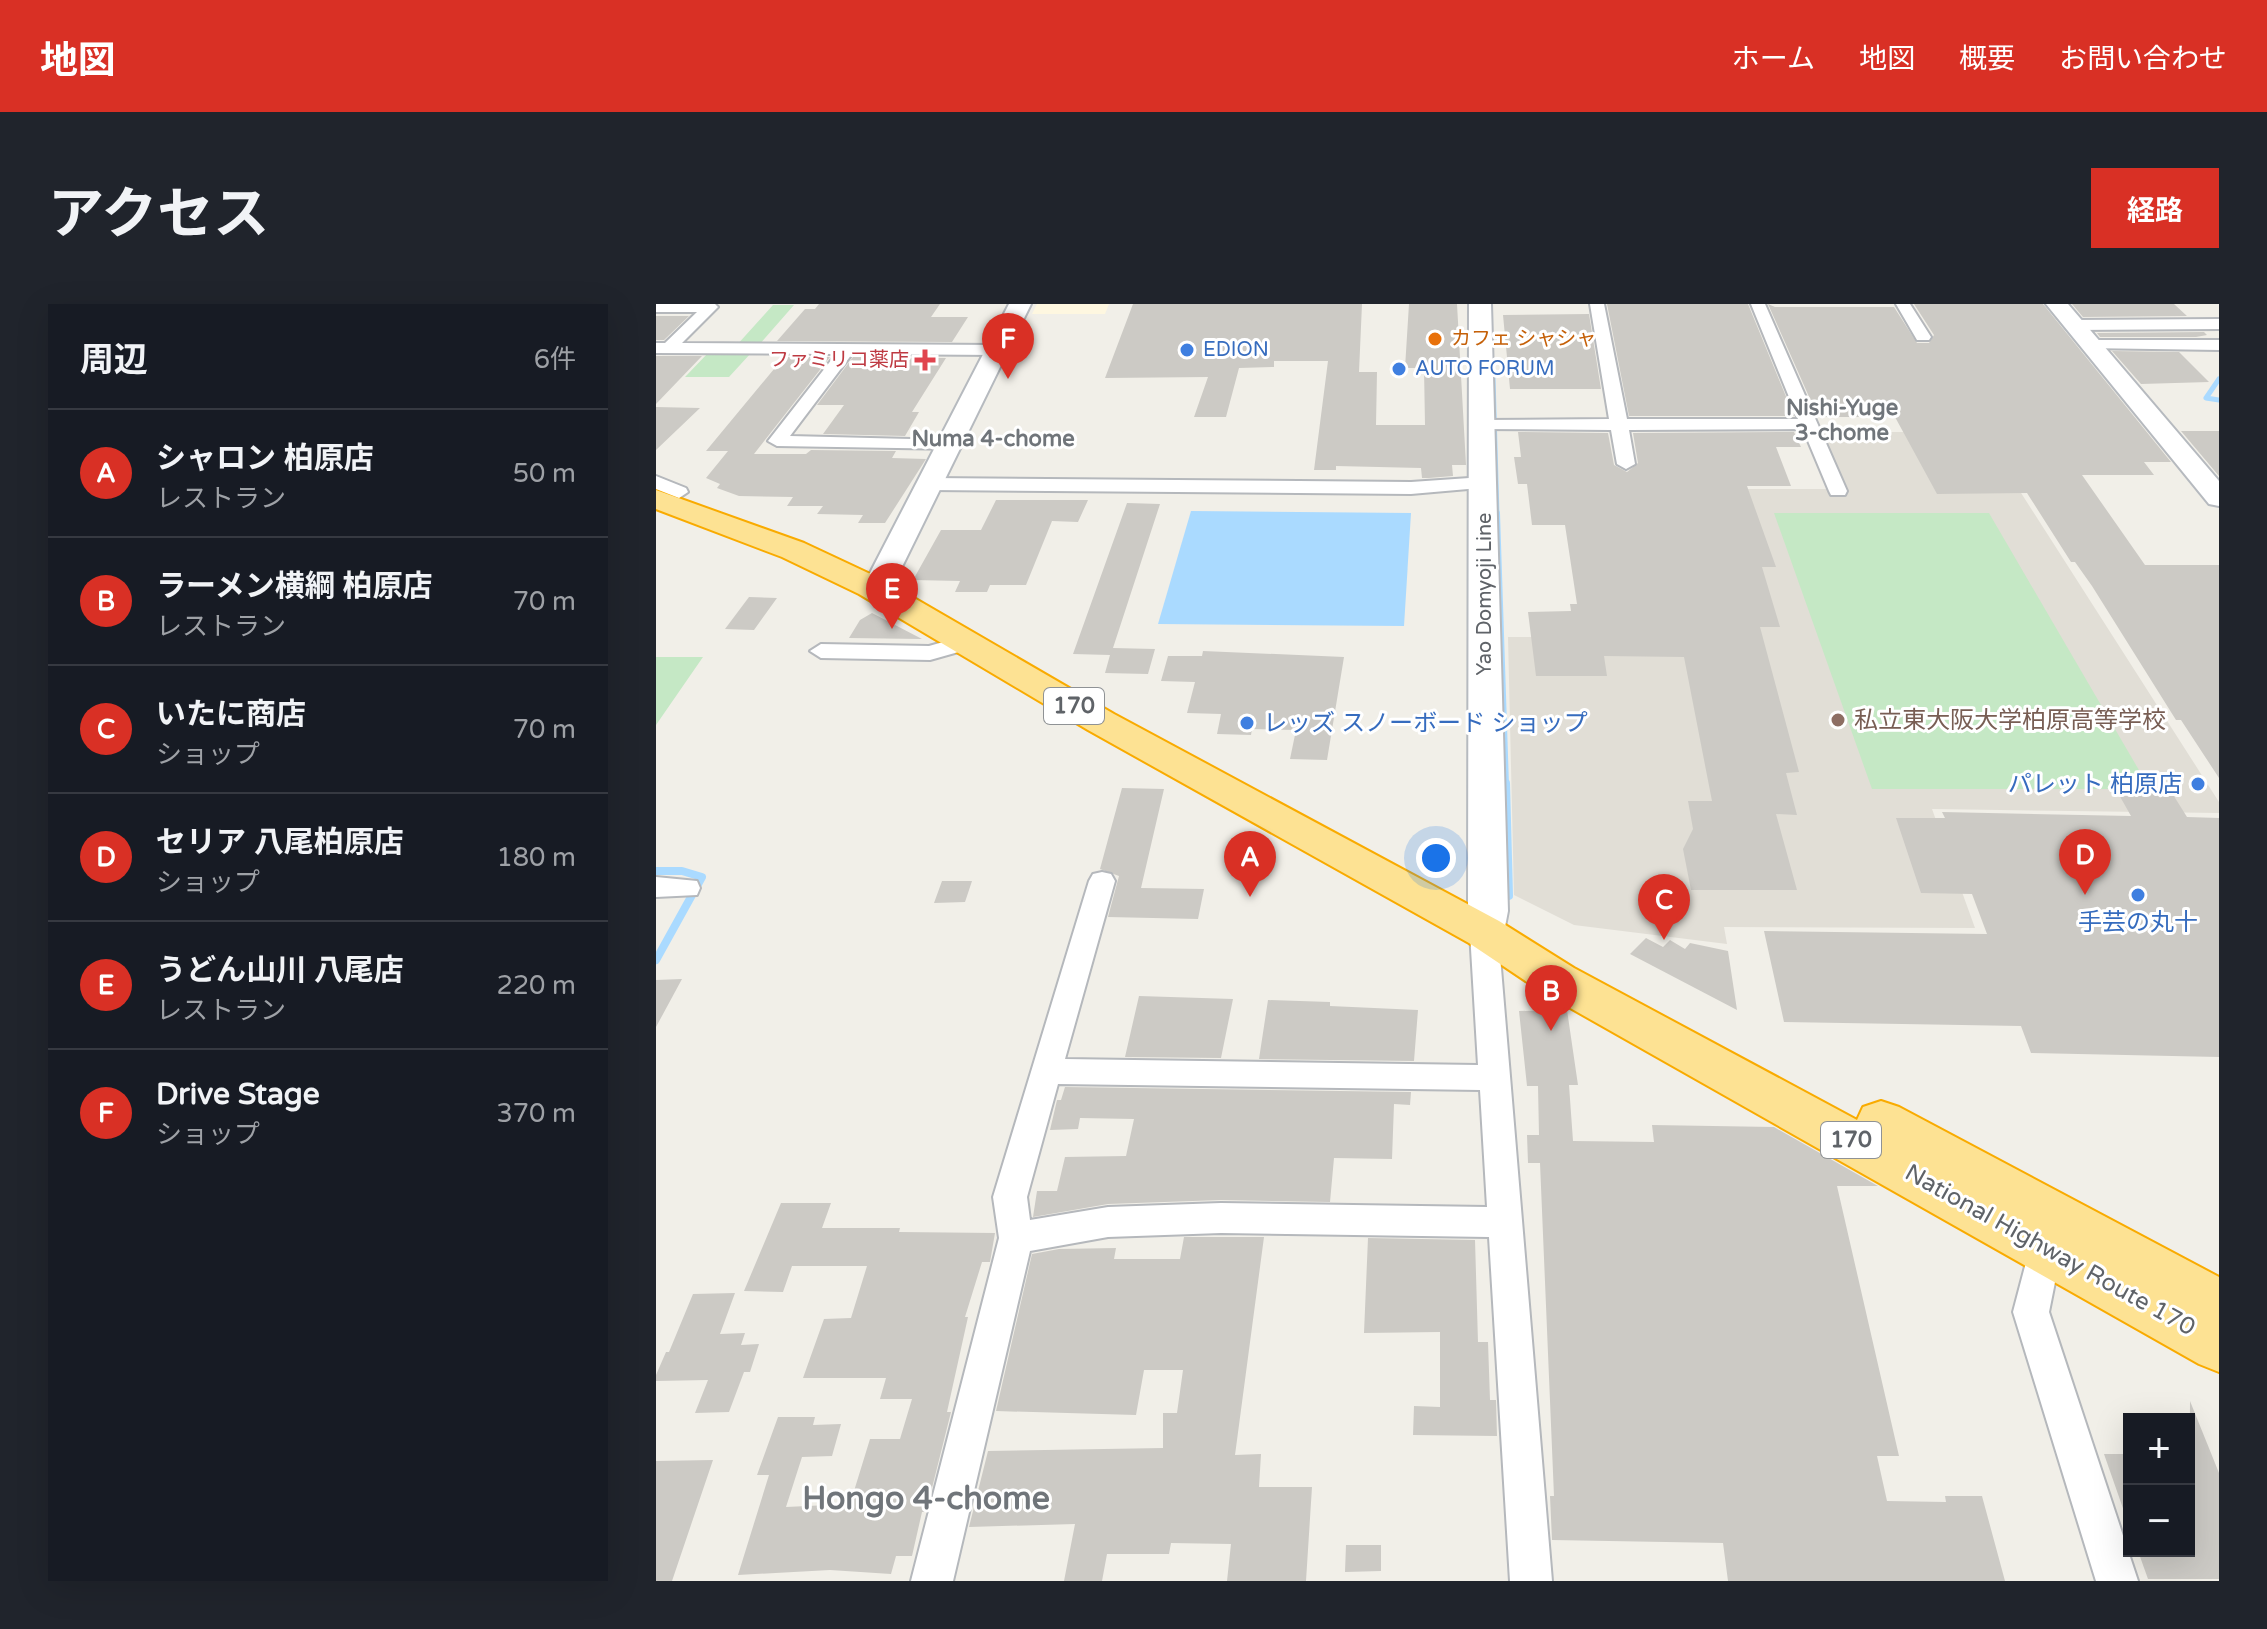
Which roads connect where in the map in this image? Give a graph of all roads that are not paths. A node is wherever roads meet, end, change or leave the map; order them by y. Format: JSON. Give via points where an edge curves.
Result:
{"nodes":[{"id":1,"x":1020,"y":304,"type":"edge"},
{"id":2,"x":1480,"y":304,"type":"edge"},
{"id":3,"x":1597,"y":304,"type":"edge"},
{"id":4,"x":1758,"y":304,"type":"edge"},
{"id":5,"x":1903,"y":304,"type":"edge"},
{"id":6,"x":2057,"y":304,"type":"edge"},
{"id":7,"x":656,"y":307,"type":"edge"},
{"id":8,"x":2219,"y":324,"type":"edge"},
{"id":9,"x":2074,"y":325,"type":"junction"},
{"id":10,"x":1923,"y":337,"type":"dead end"},
{"id":11,"x":2091,"y":345,"type":"junction"},
{"id":12,"x":2219,"y":345,"type":"edge"},
{"id":13,"x":663,"y":348,"type":"edge"},
{"id":14,"x":848,"y":349,"type":"junction"},
{"id":15,"x":998,"y":350,"type":"junction"},
{"id":16,"x":1617,"y":424,"type":"junction"},
{"id":17,"x":1810,"y":424,"type":"junction"},
{"id":18,"x":1493,"y":425,"type":"junction"},
{"id":19,"x":951,"y":445,"type":"junction"},
{"id":20,"x":1626,"y":464,"type":"dead end"},
{"id":21,"x":1484,"y":483,"type":"junction"},
{"id":22,"x":930,"y":484,"type":"junction"},
{"id":23,"x":1838,"y":491,"type":"dead end"},
{"id":24,"x":661,"y":493,"type":"edge"},
{"id":25,"x":2219,"y":498,"type":"edge"},
{"id":26,"x":876,"y":582,"type":"junction"},
{"id":27,"x":968,"y":642,"type":"junction"},
{"id":28,"x":821,"y":651,"type":"dead end"},
{"id":29,"x":1102,"y":881,"type":"dead end"},
{"id":30,"x":656,"y":887,"type":"edge"},
{"id":31,"x":687,"y":888,"type":"dead end"},
{"id":32,"x":1486,"y":921,"type":"junction"},
{"id":33,"x":1047,"y":1071,"type":"junction"},
{"id":34,"x":1493,"y":1078,"type":"junction"},
{"id":35,"x":1503,"y":1222,"type":"junction"},
{"id":36,"x":1016,"y":1238,"type":"junction"},
{"id":37,"x":2045,"y":1247,"type":"junction"},
{"id":38,"x":2219,"y":1306,"type":"edge"},
{"id":39,"x":2219,"y":1345,"type":"edge"},
{"id":40,"x":932,"y":1581,"type":"edge"},
{"id":41,"x":1531,"y":1581,"type":"edge"},
{"id":42,"x":2117,"y":1581,"type":"edge"}],
"edges":[{"from":1,"to":15,"type":"street"},
{"from":2,"to":18,"type":"street","name":"Yao Domyoji Line"},
{"from":3,"to":16,"type":"street"},
{"from":4,"to":17,"type":"street"},
{"from":5,"to":10,"type":"street"},
{"from":6,"to":9,"type":"street"},
{"from":7,"to":13,"type":"street","via":[[710,307]]},
{"from":8,"to":9,"type":"street"},
{"from":9,"to":11,"type":"street"},
{"from":11,"to":12,"type":"street"},
{"from":11,"to":25,"type":"street"},
{"from":13,"to":14,"type":"street"},
{"from":14,"to":15,"type":"street"},
{"from":14,"to":19,"type":"street","via":[[777,441]]},
{"from":15,"to":19,"type":"street"},
{"from":16,"to":17,"type":"street"},
{"from":16,"to":18,"type":"street"},
{"from":16,"to":20,"type":"street"},
{"from":17,"to":23,"type":"street"},
{"from":18,"to":21,"type":"street","name":"Yao Domyoji Line"},
{"from":19,"to":22,"type":"street"},
{"from":21,"to":22,"type":"street","via":[[1411,488]]},
{"from":21,"to":32,"type":"street","name":"Yao Domyoji Line"},
{"from":22,"to":26,"type":"street"},
{"from":24,"to":26,"type":"highway","name":"National Highway Route 170","number":"170"},
{"from":26,"to":27,"type":"highway","name":"National Highway Route 170","number":"170"},
{"from":26,"to":32,"type":"highway","name":"National Highway Route 170","number":"170"},
{"from":27,"to":28,"type":"street","via":[[930,653]]},
{"from":27,"to":32,"type":"highway","name":"National Highway Route 170","number":"170","via":[[1101,722]]},
{"from":29,"to":33,"type":"street"},
{"from":30,"to":31,"type":"street"},
{"from":32,"to":34,"type":"street"},
{"from":32,"to":37,"type":"highway","name":"National Highway Route 170","number":"170","via":[[1558,980]]},
{"from":32,"to":38,"type":"highway","name":"National Highway Route 170","number":"170"},
{"from":33,"to":34,"type":"street"},
{"from":33,"to":36,"type":"street","via":[[1010,1197]]},
{"from":34,"to":35,"type":"street"},
{"from":35,"to":36,"type":"street","via":[[1122,1221]]},
{"from":35,"to":41,"type":"street"},
{"from":36,"to":40,"type":"street"},
{"from":37,"to":39,"type":"highway","name":"National Highway Route 170","number":"170"},
{"from":37,"to":42,"type":"street","via":[[2031,1312]]}]}
